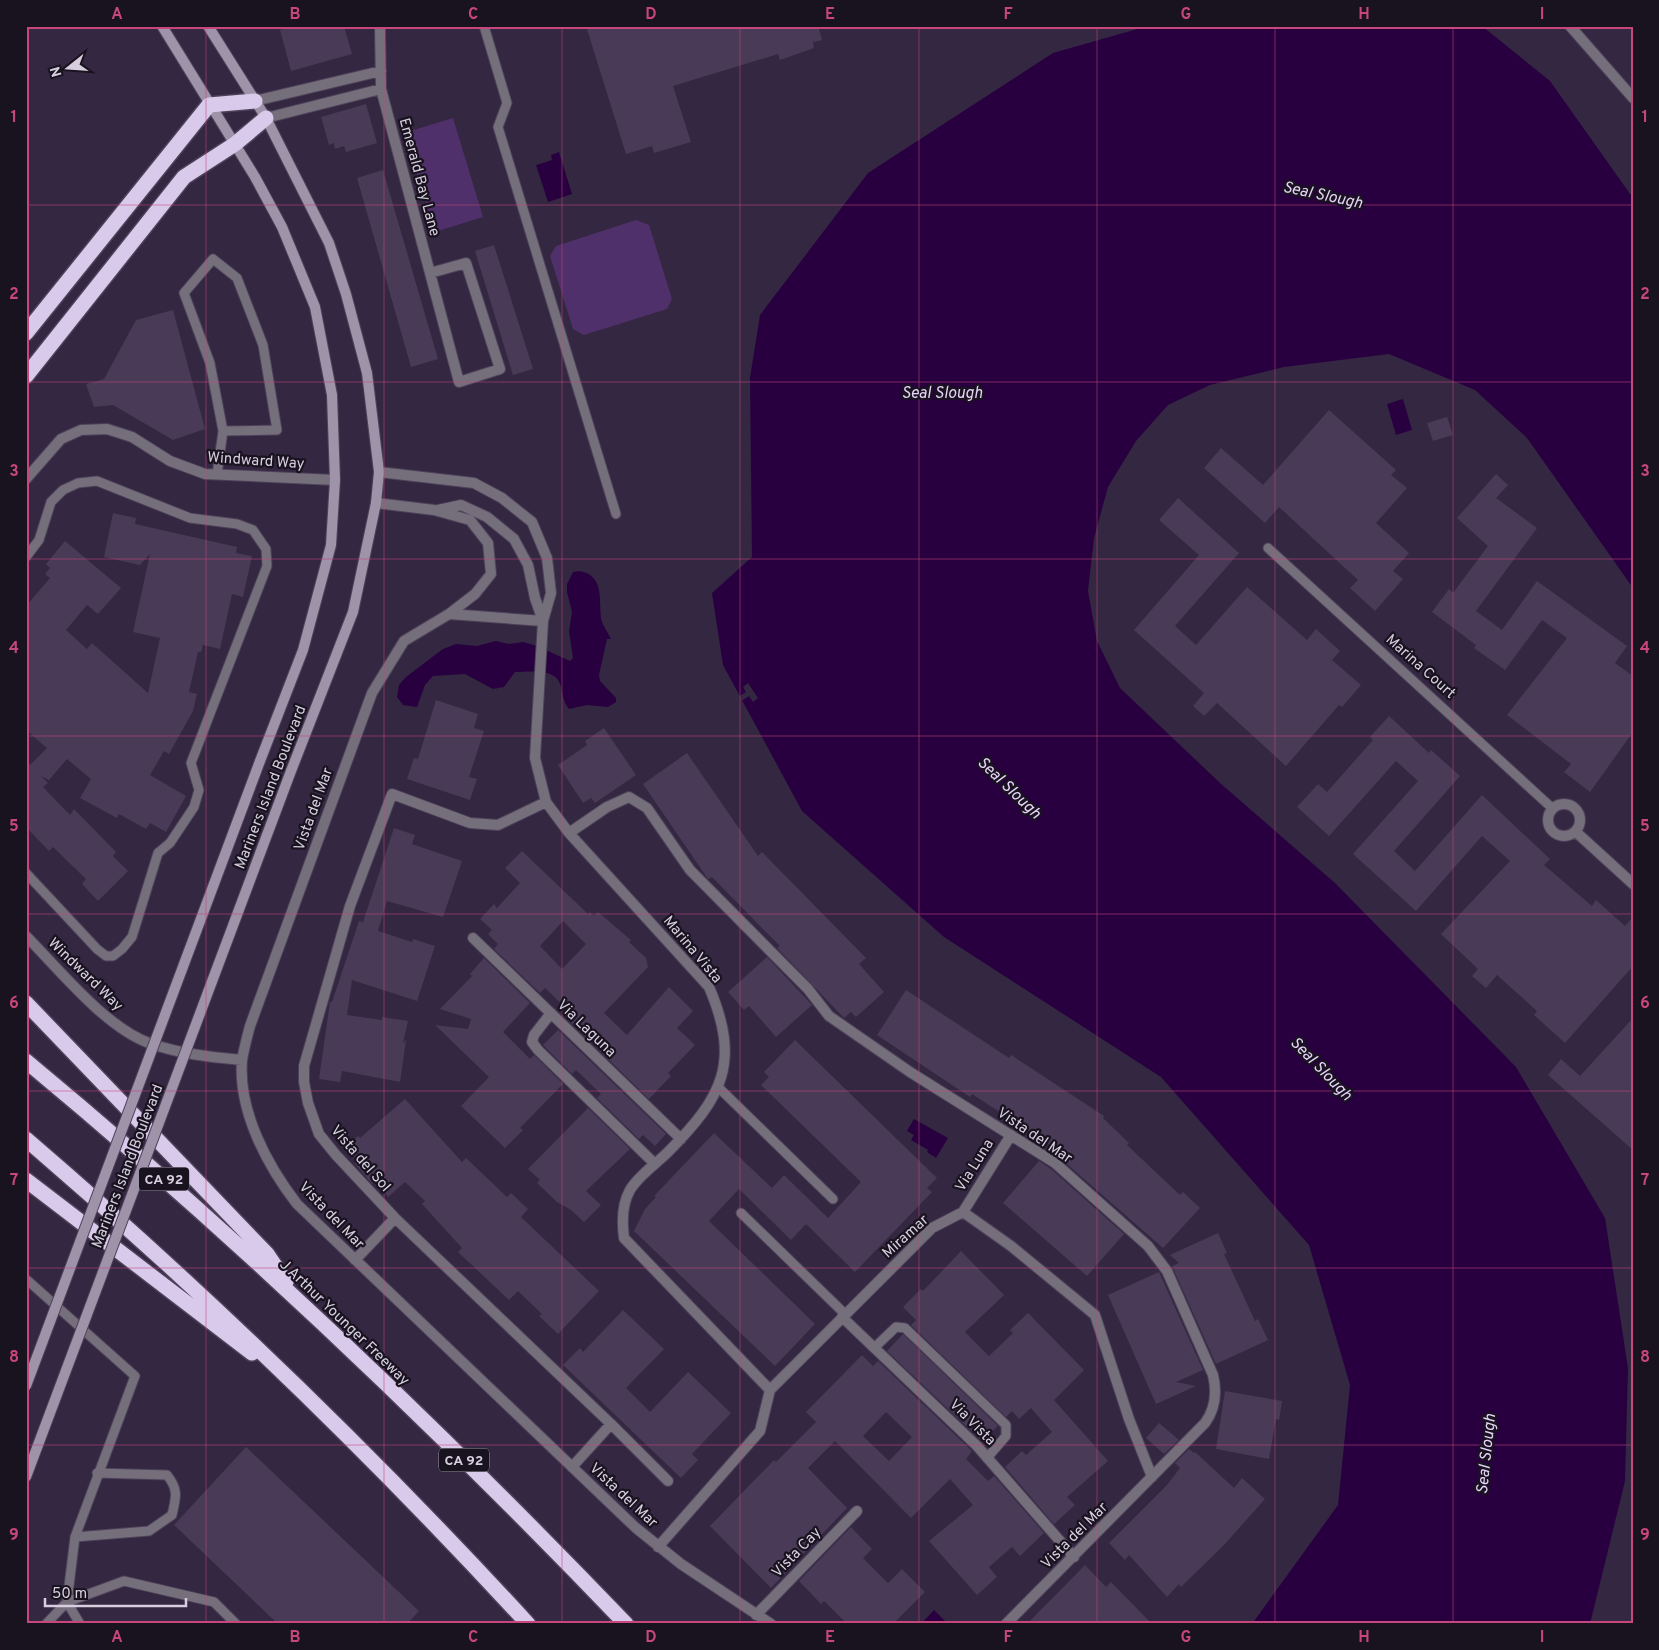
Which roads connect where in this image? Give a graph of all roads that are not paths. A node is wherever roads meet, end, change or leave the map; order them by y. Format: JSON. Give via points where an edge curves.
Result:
{"nodes":[{"id":1,"x":162,"y":26,"type":"edge"},
{"id":2,"x":208,"y":26,"type":"edge"},
{"id":3,"x":380,"y":26,"type":"edge"},
{"id":4,"x":484,"y":26,"type":"edge"},
{"id":5,"x":1570,"y":26,"type":"edge"},
{"id":6,"x":380,"y":71,"type":"junction"},
{"id":7,"x":381,"y":89,"type":"junction"},
{"id":8,"x":1633,"y":98,"type":"edge"},
{"id":9,"x":255,"y":101,"type":"junction"},
{"id":10,"x":209,"y":105,"type":"junction"},
{"id":11,"x":266,"y":118,"type":"junction"},
{"id":12,"x":235,"y":144,"type":"junction"},
{"id":13,"x":430,"y":274,"type":"junction"},
{"id":14,"x":26,"y":333,"type":"edge"},
{"id":15,"x":26,"y":376,"type":"edge"},
{"id":16,"x":223,"y":430,"type":"junction"},
{"id":17,"x":379,"y":472,"type":"junction"},
{"id":18,"x":217,"y":474,"type":"junction"},
{"id":19,"x":26,"y":479,"type":"edge"},
{"id":20,"x":335,"y":480,"type":"junction"},
{"id":21,"x":376,"y":503,"type":"junction"},
{"id":22,"x":434,"y":510,"type":"junction"},
{"id":23,"x":616,"y":514,"type":"dead end"},
{"id":24,"x":1268,"y":548,"type":"dead end"},
{"id":25,"x":26,"y":557,"type":"edge"},
{"id":26,"x":449,"y":614,"type":"junction"},
{"id":27,"x":543,"y":621,"type":"junction"},
{"id":28,"x":546,"y":802,"type":"junction"},
{"id":29,"x":1552,"y":808,"type":"junction"},
{"id":30,"x":1576,"y":832,"type":"junction"},
{"id":31,"x":569,"y":833,"type":"junction"},
{"id":32,"x":26,"y":873,"type":"edge"},
{"id":33,"x":1633,"y":884,"type":"edge"},
{"id":34,"x":26,"y":936,"type":"edge"},
{"id":35,"x":473,"y":938,"type":"dead end"},
{"id":36,"x":26,"y":1002,"type":"edge"},
{"id":37,"x":551,"y":1013,"type":"junction"},
{"id":38,"x":242,"y":1060,"type":"junction"},
{"id":39,"x":26,"y":1061,"type":"edge"},
{"id":40,"x":719,"y":1088,"type":"junction"},
{"id":41,"x":1011,"y":1135,"type":"junction"},
{"id":42,"x":26,"y":1139,"type":"edge"},
{"id":43,"x":681,"y":1139,"type":"junction"},
{"id":44,"x":655,"y":1164,"type":"junction"},
{"id":45,"x":26,"y":1180,"type":"edge"},
{"id":46,"x":833,"y":1199,"type":"dead end"},
{"id":47,"x":963,"y":1212,"type":"junction"},
{"id":48,"x":741,"y":1213,"type":"dead end"},
{"id":49,"x":395,"y":1218,"type":"junction"},
{"id":50,"x":355,"y":1260,"type":"junction"},
{"id":51,"x":26,"y":1279,"type":"edge"},
{"id":52,"x":298,"y":1300,"type":"junction"},
{"id":53,"x":844,"y":1315,"type":"junction"},
{"id":54,"x":874,"y":1348,"type":"junction"},
{"id":55,"x":26,"y":1386,"type":"edge"},
{"id":56,"x":770,"y":1390,"type":"junction"},
{"id":57,"x":311,"y":1398,"type":"junction"},
{"id":58,"x":611,"y":1424,"type":"junction"},
{"id":59,"x":987,"y":1458,"type":"junction"},
{"id":60,"x":572,"y":1467,"type":"junction"},
{"id":61,"x":97,"y":1474,"type":"junction"},
{"id":62,"x":26,"y":1477,"type":"edge"},
{"id":63,"x":1152,"y":1477,"type":"junction"},
{"id":64,"x":668,"y":1481,"type":"dead end"},
{"id":65,"x":857,"y":1511,"type":"dead end"},
{"id":66,"x":75,"y":1537,"type":"junction"},
{"id":67,"x":658,"y":1547,"type":"junction"},
{"id":68,"x":1074,"y":1557,"type":"junction"},
{"id":69,"x":67,"y":1602,"type":"junction"},
{"id":70,"x":756,"y":1615,"type":"junction"},
{"id":71,"x":46,"y":1624,"type":"edge"},
{"id":72,"x":80,"y":1624,"type":"edge"},
{"id":73,"x":236,"y":1624,"type":"edge"},
{"id":74,"x":528,"y":1624,"type":"edge"},
{"id":75,"x":626,"y":1624,"type":"edge"},
{"id":76,"x":771,"y":1624,"type":"edge"},
{"id":77,"x":1006,"y":1624,"type":"edge"}],
"edges":[{"from":1,"to":10,"type":"main road","name":"Mariners Island Boulevard"},
{"from":2,"to":9,"type":"main road","name":"Mariners Island Boulevard"},
{"from":3,"to":6,"type":"street","name":"Emerald Bay Lane"},
{"from":4,"to":23,"type":"lane","via":[[507,103],[498,127]]},
{"from":5,"to":8,"type":"street"},
{"from":6,"to":7,"type":"street","name":"Emerald Bay Lane"},
{"from":6,"to":9,"type":"street"},
{"from":7,"to":11,"type":"street"},
{"from":7,"to":13,"type":"street","name":"Emerald Bay Lane"},
{"from":9,"to":10,"type":"highway"},
{"from":9,"to":11,"type":"main road","name":"Mariners Island Boulevard"},
{"from":10,"to":12,"type":"main road","name":"Mariners Island Boulevard"},
{"from":10,"to":14,"type":"highway"},
{"from":11,"to":12,"type":"highway"},
{"from":11,"to":17,"type":"main road","name":"Mariners Island Boulevard","via":[[329,243],[346,294],[367,373]]},
{"from":12,"to":15,"type":"highway","via":[[184,177]]},
{"from":12,"to":20,"type":"main road","name":"Mariners Island Boulevard","via":[[282,227],[315,307],[332,395]]},
{"from":13,"to":13,"type":"street","name":"Emerald Bay Lane","via":[[459,382],[500,369],[466,263]]},
{"from":16,"to":16,"type":"lane","via":[[210,363],[184,294],[213,259],[237,278],[263,345],[277,430]]},
{"from":16,"to":18,"type":"lane"},
{"from":17,"to":21,"type":"main road","name":"Mariners Island Boulevard"},
{"from":17,"to":27,"type":"street","name":"Marina Vista","via":[[474,483],[502,498],[532,522],[548,558],[551,593]]},
{"from":18,"to":19,"type":"street","name":"Windward Way","via":[[205,474],[170,461],[132,437],[107,429],[81,430],[61,440]]},
{"from":18,"to":20,"type":"street","name":"Windward Way"},
{"from":20,"to":55,"type":"main road","name":"Mariners Island Boulevard","bridge":true,"via":[[331,545],[303,650]]},
{"from":21,"to":22,"type":"street","name":"Vista del Mar"},
{"from":21,"to":62,"type":"main road","name":"Mariners Island Boulevard","bridge":true,"via":[[353,612]]},
{"from":22,"to":26,"type":"street","name":"Vista del Mar","via":[[470,520],[488,543],[491,574],[475,594]]},
{"from":22,"to":27,"type":"street","name":"Marina Vista","via":[[461,505],[487,517],[514,538],[528,565]]},
{"from":24,"to":29,"type":"lane","name":"Marina Court"},
{"from":25,"to":32,"type":"lane","via":[[39,540],[51,502],[63,490],[78,483],[97,481],[190,518],[236,524],[253,530],[266,549],[267,566],[190,763],[199,790],[194,807],[170,843],[158,853],[132,937],[122,949],[106,956]]},
{"from":26,"to":27,"type":"street"},
{"from":26,"to":38,"type":"street","name":"Vista del Mar","via":[[404,642],[372,693],[250,1026]]},
{"from":27,"to":28,"type":"street","name":"Marina Vista","via":[[535,758]]},
{"from":28,"to":31,"type":"street","name":"Marina Vista"},
{"from":28,"to":49,"type":"street","name":"Vista del Sol","via":[[498,825],[470,822],[392,794],[354,896],[304,1066],[304,1082],[319,1134]]},
{"from":29,"to":30,"type":"street","via":[[1548,818],[1550,828],[1557,835],[1567,837]]},
{"from":29,"to":30,"type":"street","via":[[1568,803],[1576,808],[1581,824]]},
{"from":30,"to":33,"type":"street"},
{"from":31,"to":40,"type":"street","name":"Marina Vista","via":[[709,987],[721,1016],[726,1045]]},
{"from":31,"to":41,"type":"street","name":"Vista del Mar","via":[[607,807],[629,797],[647,808],[690,870],[808,990],[829,1016],[910,1072]]},
{"from":34,"to":38,"type":"street","name":"Windward Way","via":[[110,1021],[147,1042],[192,1056]]},
{"from":35,"to":37,"type":"street","name":"Via Laguna"},
{"from":36,"to":52,"type":"highway","via":[[267,1254]]},
{"from":37,"to":43,"type":"street","name":"Via Laguna"},
{"from":37,"to":44,"type":"street","via":[[532,1042]]},
{"from":38,"to":50,"type":"street","name":"Vista del Mar","via":[[242,1079],[250,1118],[279,1180],[297,1204]]},
{"from":39,"to":52,"type":"highway","name":"J Arthur Younger Freeway","number":"CA 92"},
{"from":40,"to":43,"type":"street","name":"Marina Vista"},
{"from":40,"to":46,"type":"lane"},
{"from":41,"to":47,"type":"street","name":"Via Luna"},
{"from":41,"to":63,"type":"street","name":"Vista del Mar","via":[[1054,1163],[1157,1256],[1167,1271],[1213,1374],[1216,1387],[1213,1412]]},
{"from":42,"to":57,"type":"highway","via":[[223,1314]]},
{"from":43,"to":44,"type":"street","name":"Marina Vista"},
{"from":44,"to":56,"type":"street","name":"Marina Vista","via":[[630,1190],[621,1221],[624,1238]]},
{"from":45,"to":57,"type":"highway"},
{"from":47,"to":53,"type":"street","name":"Miramar","via":[[932,1228]]},
{"from":47,"to":63,"type":"street","via":[[1012,1246],[1095,1315]]},
{"from":48,"to":53,"type":"lane"},
{"from":49,"to":50,"type":"street"},
{"from":49,"to":58,"type":"street","name":"Vista del Sol"},
{"from":50,"to":60,"type":"street","name":"Vista del Mar"},
{"from":51,"to":61,"type":"lane","via":[[135,1376]]},
{"from":52,"to":75,"type":"highway","name":"J Arthur Younger Freeway","number":"CA 92","via":[[473,1469]]},
{"from":53,"to":54,"type":"street","name":"Via Vista"},
{"from":53,"to":56,"type":"street","name":"Miramar"},
{"from":54,"to":59,"type":"street","name":"Via Vista"},
{"from":54,"to":59,"type":"lane","via":[[896,1327],[905,1328],[999,1418],[1006,1425],[1006,1436]]},
{"from":56,"to":67,"type":"street","via":[[760,1431]]},
{"from":57,"to":74,"type":"highway","via":[[439,1527]]},
{"from":58,"to":60,"type":"street"},
{"from":58,"to":64,"type":"street","name":"Vista del Sol"},
{"from":59,"to":68,"type":"street","name":"Via Vista"},
{"from":60,"to":67,"type":"street","name":"Vista del Mar"},
{"from":61,"to":66,"type":"lane"},
{"from":61,"to":66,"type":"lane","via":[[167,1475],[175,1486],[172,1515],[149,1531]]},
{"from":63,"to":68,"type":"street","name":"Vista del Mar"},
{"from":65,"to":70,"type":"street","name":"Vista Cay"},
{"from":66,"to":69,"type":"lane"},
{"from":67,"to":70,"type":"street","name":"Vista del Mar"},
{"from":68,"to":77,"type":"street","name":"Vista del Mar"},
{"from":69,"to":71,"type":"lane"},
{"from":69,"to":72,"type":"lane"},
{"from":69,"to":73,"type":"lane","via":[[124,1581],[214,1602]]},
{"from":70,"to":76,"type":"street","name":"Vista del Mar"}]}
